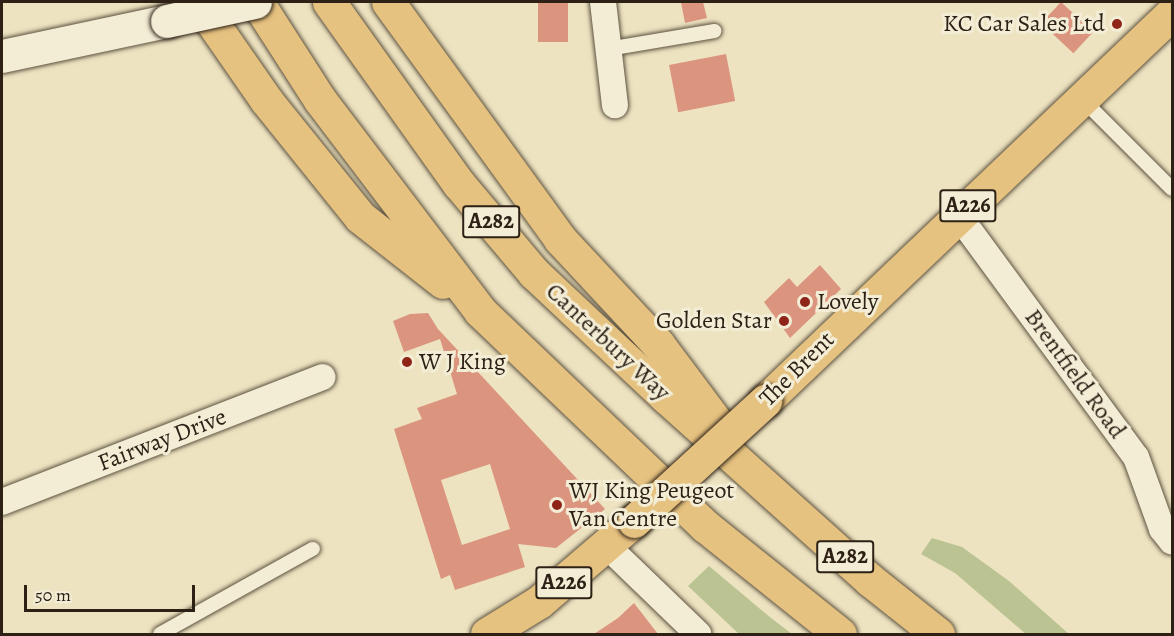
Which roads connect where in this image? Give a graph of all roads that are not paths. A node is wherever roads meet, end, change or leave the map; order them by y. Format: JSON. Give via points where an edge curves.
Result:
{"nodes":[{"id":1,"x":198,"y":2,"type":"edge"},
{"id":2,"x":256,"y":2,"type":"edge"},
{"id":3,"x":329,"y":2,"type":"edge"},
{"id":4,"x":388,"y":2,"type":"edge"},
{"id":5,"x":603,"y":2,"type":"edge"},
{"id":6,"x":1173,"y":13,"type":"edge"},
{"id":7,"x":714,"y":32,"type":"dead end"},
{"id":8,"x":608,"y":49,"type":"junction"},
{"id":9,"x":2,"y":56,"type":"edge"},
{"id":10,"x":1082,"y":99,"type":"junction"},
{"id":11,"x":615,"y":105,"type":"dead end"},
{"id":12,"x":1172,"y":189,"type":"edge"},
{"id":13,"x":958,"y":215,"type":"junction"},
{"id":14,"x":480,"y":311,"type":"junction"},
{"id":15,"x":323,"y":377,"type":"dead end"},
{"id":16,"x":755,"y":476,"type":"junction"},
{"id":17,"x":2,"y":502,"type":"edge"},
{"id":18,"x":1173,"y":542,"type":"edge"},
{"id":19,"x":607,"y":546,"type":"junction"},
{"id":20,"x":313,"y":549,"type":"dead end"},
{"id":21,"x":160,"y":634,"type":"edge"},
{"id":22,"x":487,"y":634,"type":"edge"},
{"id":23,"x":698,"y":634,"type":"edge"},
{"id":24,"x":840,"y":634,"type":"edge"},
{"id":25,"x":938,"y":634,"type":"edge"}],
"edges":[{"from":1,"to":14,"type":"main road","via":[[266,100],[360,217]]},
{"from":2,"to":9,"type":"main road","bridge":true},
{"from":2,"to":14,"type":"main road","number":"A282","via":[[320,100]]},
{"from":3,"to":16,"type":"main road","name":"Canterbury Way","number":"A282","via":[[459,184],[534,273]]},
{"from":4,"to":16,"type":"main road","via":[[560,239],[664,351]]},
{"from":5,"to":8,"type":"street"},
{"from":6,"to":10,"type":"main road","name":"The Brent","number":"A226"},
{"from":7,"to":8,"type":"lane"},
{"from":8,"to":11,"type":"street"},
{"from":10,"to":12,"type":"lane"},
{"from":10,"to":13,"type":"main road","name":"The Brent","number":"A226"},
{"from":13,"to":18,"type":"street","name":"Brentfield Road","via":[[1136,457],[1162,529]]},
{"from":13,"to":19,"type":"main road","name":"The Brent","number":"A226","bridge":true},
{"from":14,"to":24,"type":"main road","number":"A282","via":[[705,526]]},
{"from":15,"to":17,"type":"street","name":"Fairway Drive"},
{"from":16,"to":25,"type":"main road","name":"Canterbury Way","number":"A282","via":[[870,580]]},
{"from":19,"to":22,"type":"main road","name":"The Brent","number":"A226","via":[[539,602]]},
{"from":19,"to":23,"type":"street"},
{"from":20,"to":21,"type":"lane"}]}
